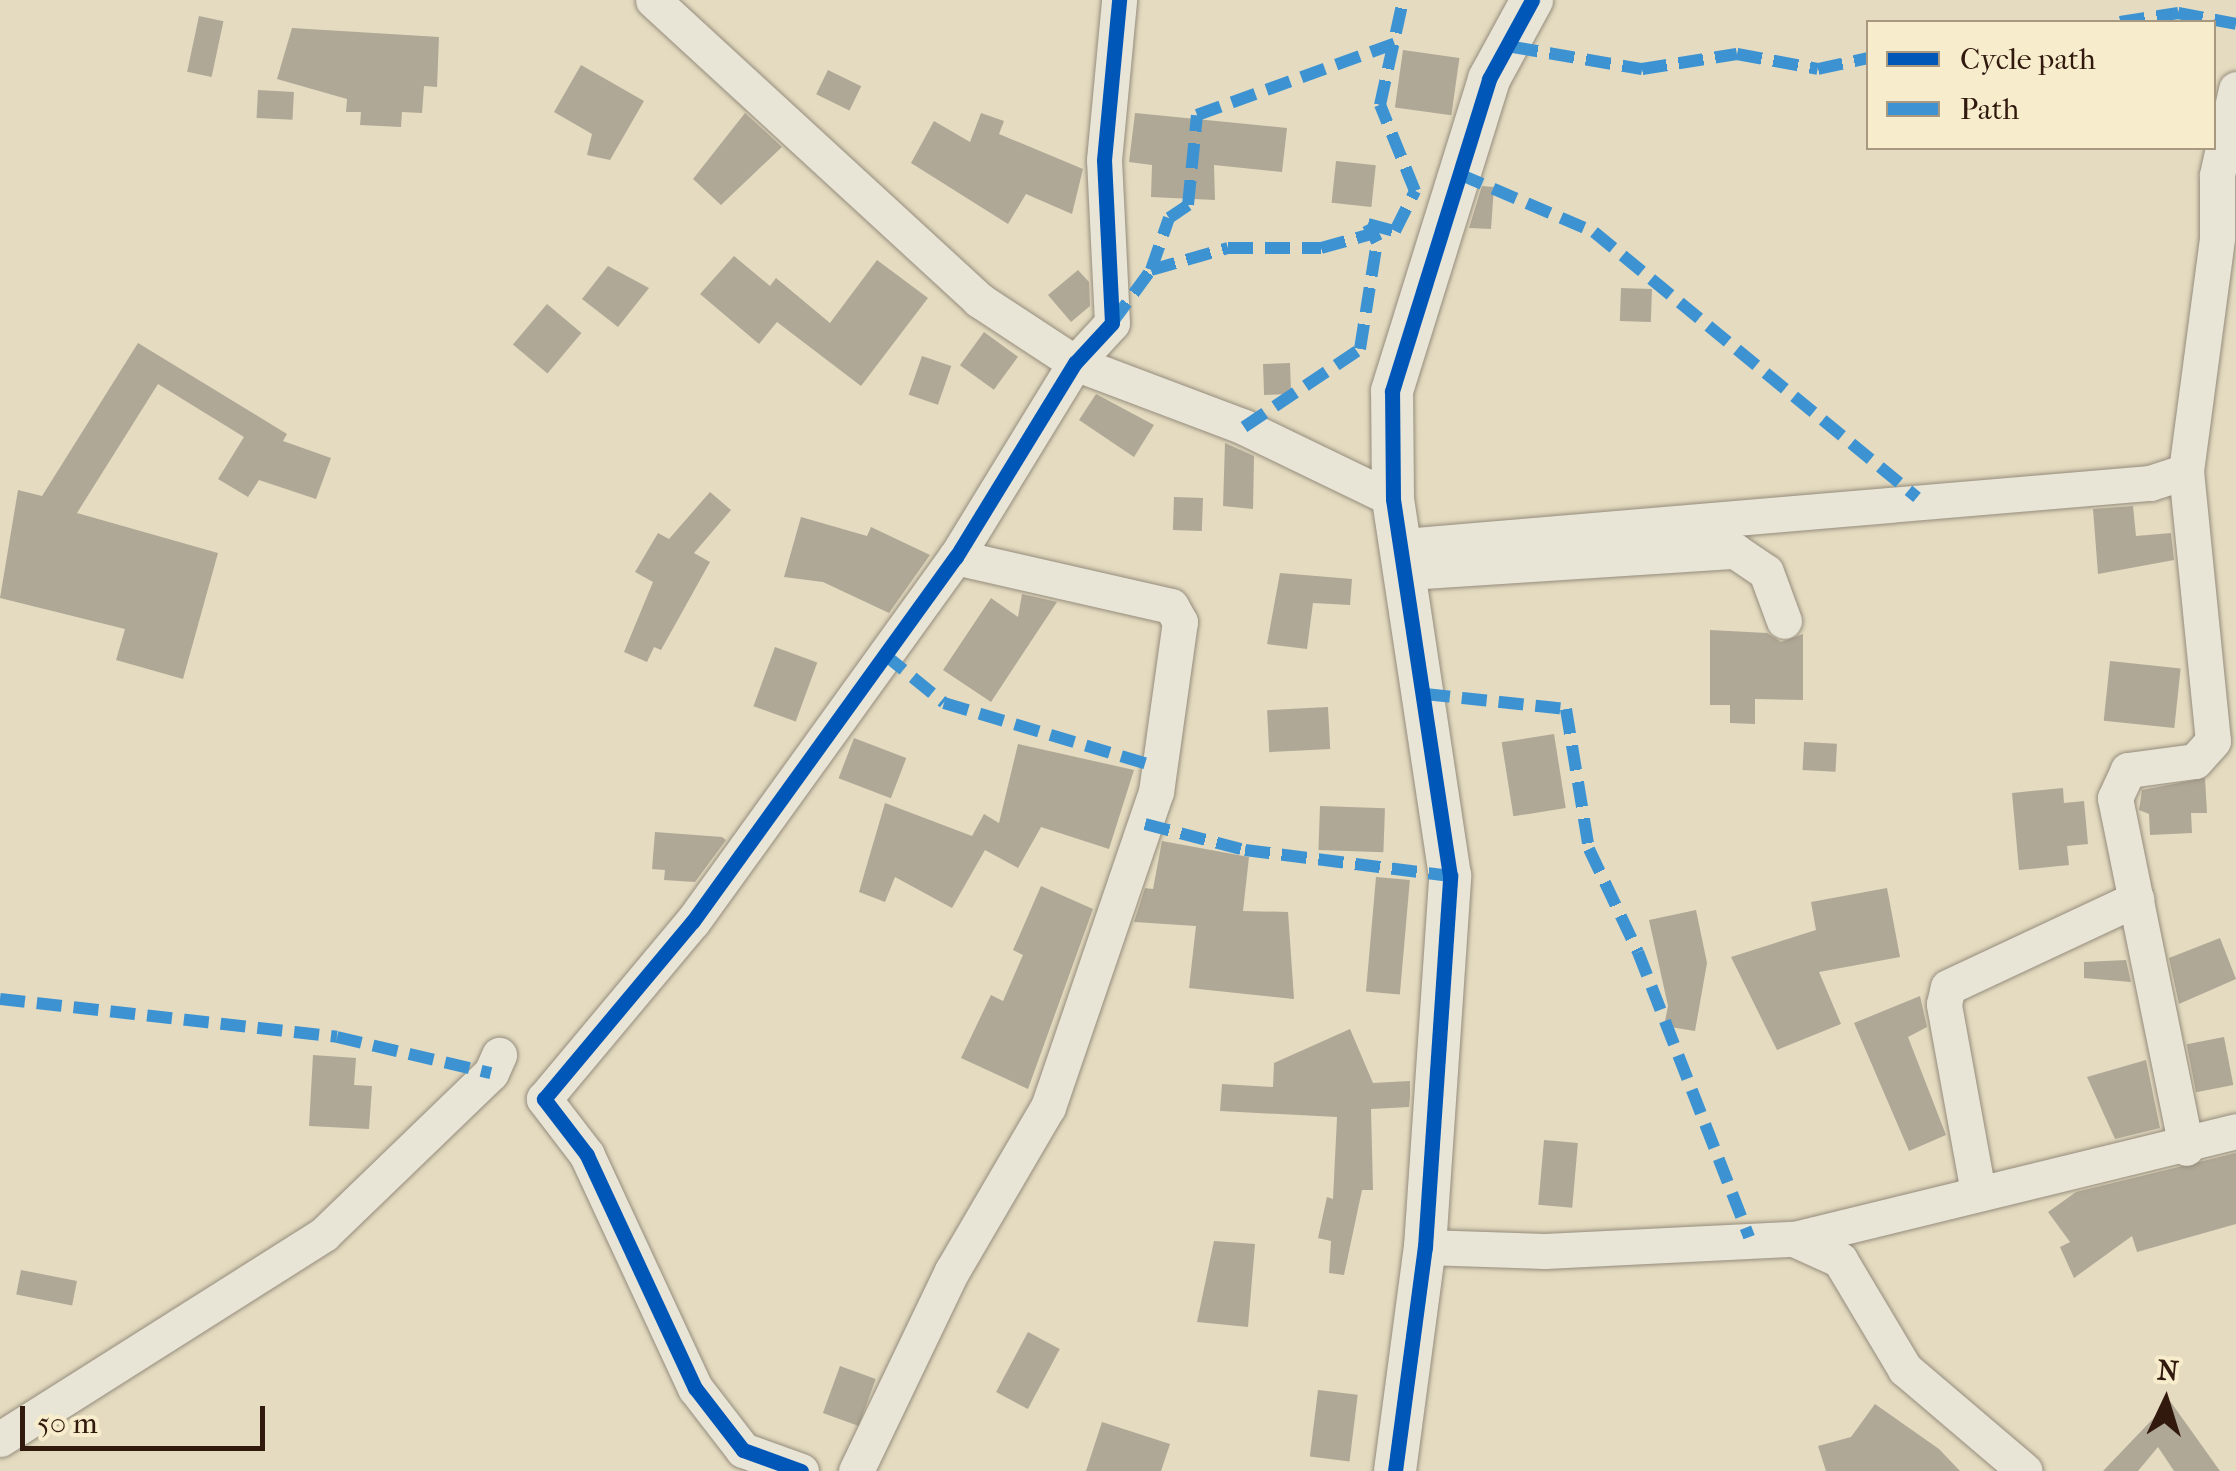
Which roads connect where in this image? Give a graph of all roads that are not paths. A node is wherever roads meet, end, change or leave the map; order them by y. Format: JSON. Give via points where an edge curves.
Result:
{"nodes":[{"id":1,"x":653,"y":0,"type":"edge"},
{"id":2,"x":1119,"y":0,"type":"edge"},
{"id":3,"x":1532,"y":0,"type":"edge"},
{"id":4,"x":2236,"y":89,"type":"edge"},
{"id":5,"x":1076,"y":363,"type":"junction"},
{"id":6,"x":2186,"y":471,"type":"junction"},
{"id":7,"x":1393,"y":499,"type":"junction"},
{"id":8,"x":956,"y":557,"type":"junction"},
{"id":9,"x":1406,"y":559,"type":"junction"},
{"id":10,"x":1784,"y":620,"type":"dead end"},
{"id":11,"x":2136,"y":899,"type":"junction"},
{"id":12,"x":499,"y":1055,"type":"dead end"},
{"id":13,"x":2236,"y":1131,"type":"edge"},
{"id":14,"x":2186,"y":1148,"type":"junction"},
{"id":15,"x":1978,"y":1192,"type":"junction"},
{"id":16,"x":1794,"y":1239,"type":"junction"},
{"id":17,"x":1425,"y":1247,"type":"junction"},
{"id":18,"x":0,"y":1439,"type":"edge"},
{"id":19,"x":801,"y":1471,"type":"edge"},
{"id":20,"x":856,"y":1471,"type":"edge"},
{"id":21,"x":1395,"y":1471,"type":"edge"},
{"id":22,"x":2025,"y":1471,"type":"edge"}],
"edges":[{"from":1,"to":5,"type":"street","via":[[979,300]]},
{"from":2,"to":5,"type":"street","via":[[1104,160],[1112,323]]},
{"from":3,"to":7,"type":"street","via":[[1489,79],[1392,391]]},
{"from":4,"to":6,"type":"street","via":[[2217,175],[2216,238]]},
{"from":5,"to":7,"type":"street","via":[[1244,427]]},
{"from":5,"to":8,"type":"street"},
{"from":6,"to":9,"type":"street","via":[[2150,483]]},
{"from":6,"to":11,"type":"street","via":[[2214,741],[2195,761],[2128,770],[2117,782]]},
{"from":7,"to":9,"type":"street"},
{"from":8,"to":19,"type":"street","via":[[693,921],[544,1098],[588,1156],[696,1388],[743,1450]]},
{"from":8,"to":20,"type":"street","via":[[1172,606],[1180,622],[1156,792],[1048,1107],[952,1271]]},
{"from":9,"to":10,"type":"street","via":[[1736,551],[1766,572]]},
{"from":9,"to":17,"type":"street","via":[[1450,876]]},
{"from":11,"to":14,"type":"street"},
{"from":11,"to":15,"type":"street","via":[[1948,987],[1944,1004]]},
{"from":12,"to":18,"type":"street","via":[[490,1072],[324,1234]]},
{"from":13,"to":14,"type":"street"},
{"from":14,"to":15,"type":"street"},
{"from":15,"to":16,"type":"street"},
{"from":16,"to":17,"type":"street","via":[[1546,1251]]},
{"from":16,"to":22,"type":"street","via":[[1840,1260],[1905,1369]]},
{"from":17,"to":21,"type":"street"}]}
